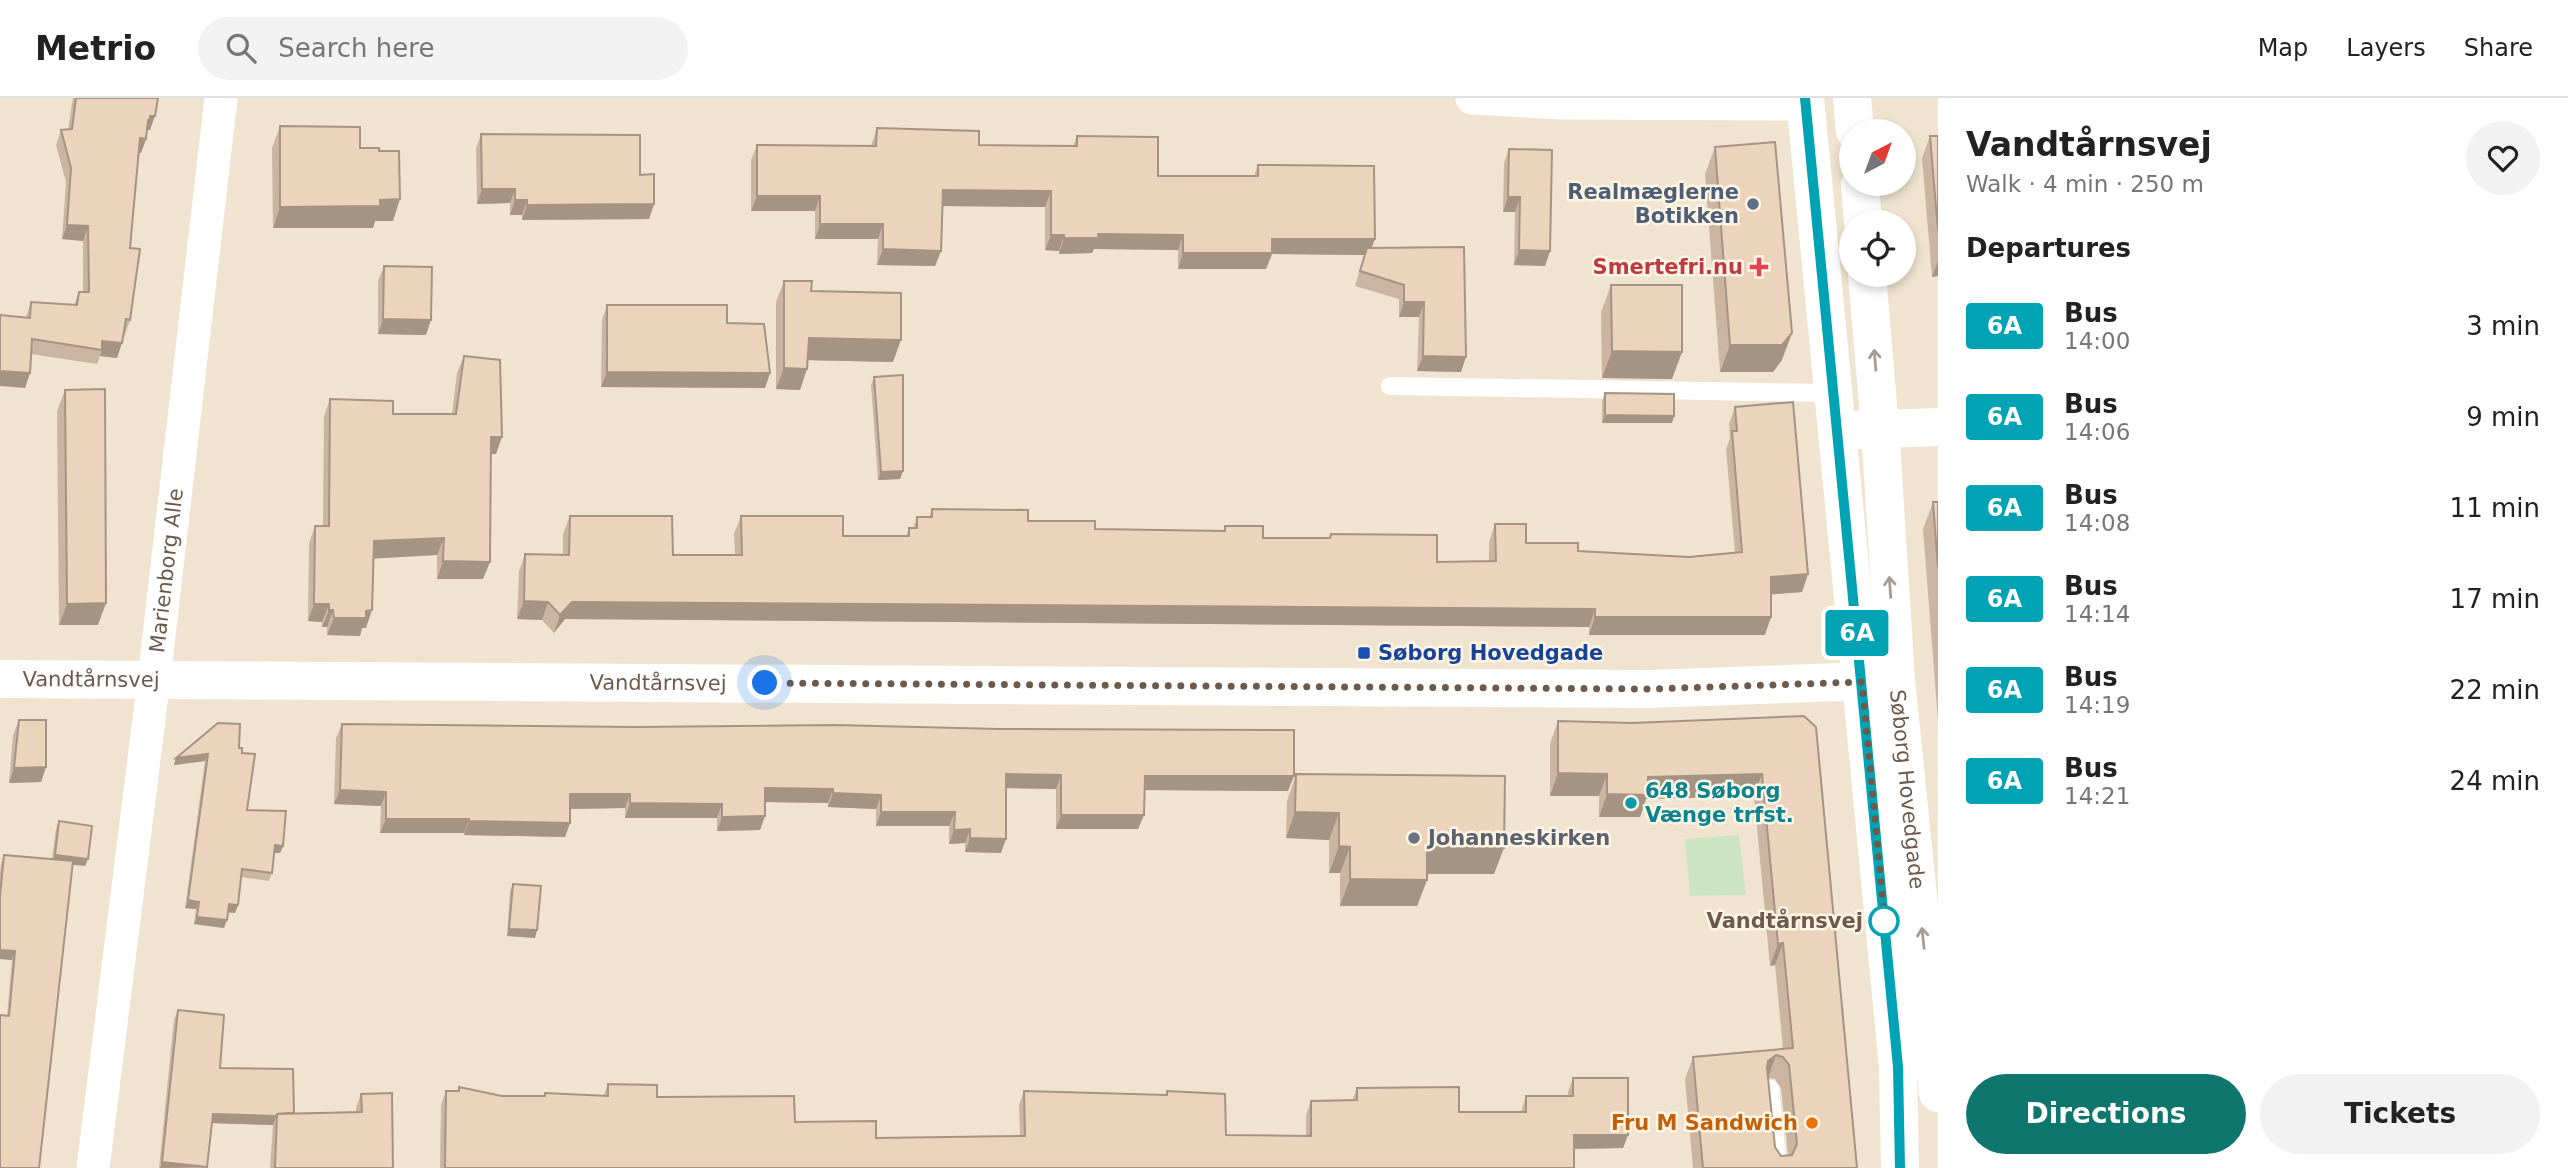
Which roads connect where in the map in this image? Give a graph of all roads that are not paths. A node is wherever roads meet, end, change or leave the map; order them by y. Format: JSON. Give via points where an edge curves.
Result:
{"nodes":[{"id":1,"x":221,"y":98,"type":"edge"},
{"id":2,"x":1472,"y":98,"type":"edge"},
{"id":3,"x":1853,"y":98,"type":"edge"},
{"id":4,"x":1805,"y":101,"type":"edge"},
{"id":5,"x":1854,"y":119,"type":"edge"},
{"id":6,"x":1868,"y":287,"type":"edge"},
{"id":7,"x":1390,"y":386,"type":"dead end"},
{"id":8,"x":1832,"y":393,"type":"junction"},
{"id":9,"x":1938,"y":427,"type":"edge"},
{"id":10,"x":1880,"y":428,"type":"junction"},
{"id":11,"x":1837,"y":432,"type":"junction"},
{"id":12,"x":0,"y":679,"type":"edge"},
{"id":13,"x":154,"y":679,"type":"junction"},
{"id":14,"x":1879,"y":681,"type":"junction"},
{"id":15,"x":1770,"y":1089,"type":"edge"},
{"id":16,"x":1938,"y":1093,"type":"edge"},
{"id":17,"x":93,"y":1168,"type":"edge"},
{"id":18,"x":1778,"y":1168,"type":"edge"},
{"id":19,"x":1900,"y":1168,"type":"edge"}],
"edges":[{"from":1,"to":13,"type":"street","name":"Marienborg Alle"},
{"from":2,"to":4,"type":"street","via":[[1562,103]]},
{"from":3,"to":5,"type":"street"},
{"from":4,"to":8,"type":"street","name":"Søborg Hovedgade"},
{"from":10,"to":6,"type":"street","name":"Søborg Hovedgade","one_way":true},
{"from":7,"to":8,"type":"lane"},
{"from":8,"to":11,"type":"street","name":"Søborg Hovedgade"},
{"from":9,"to":10,"type":"street"},
{"from":10,"to":11,"type":"street"},
{"from":14,"to":10,"type":"street","name":"Søborg Hovedgade","one_way":true},
{"from":11,"to":14,"type":"street","name":"Søborg Hovedgade"},
{"from":12,"to":13,"type":"street","name":"Vandtårnsvej"},
{"from":13,"to":14,"type":"street","name":"Vandtårnsvej","via":[[1649,689]]},
{"from":13,"to":17,"type":"street","name":"Marienborg Alle"},
{"from":16,"to":14,"type":"street","name":"Søborg Hovedgade","one_way":true},
{"from":14,"to":19,"type":"street","name":"Søborg Hovedgade"},
{"from":15,"to":18,"type":"lane"}]}
